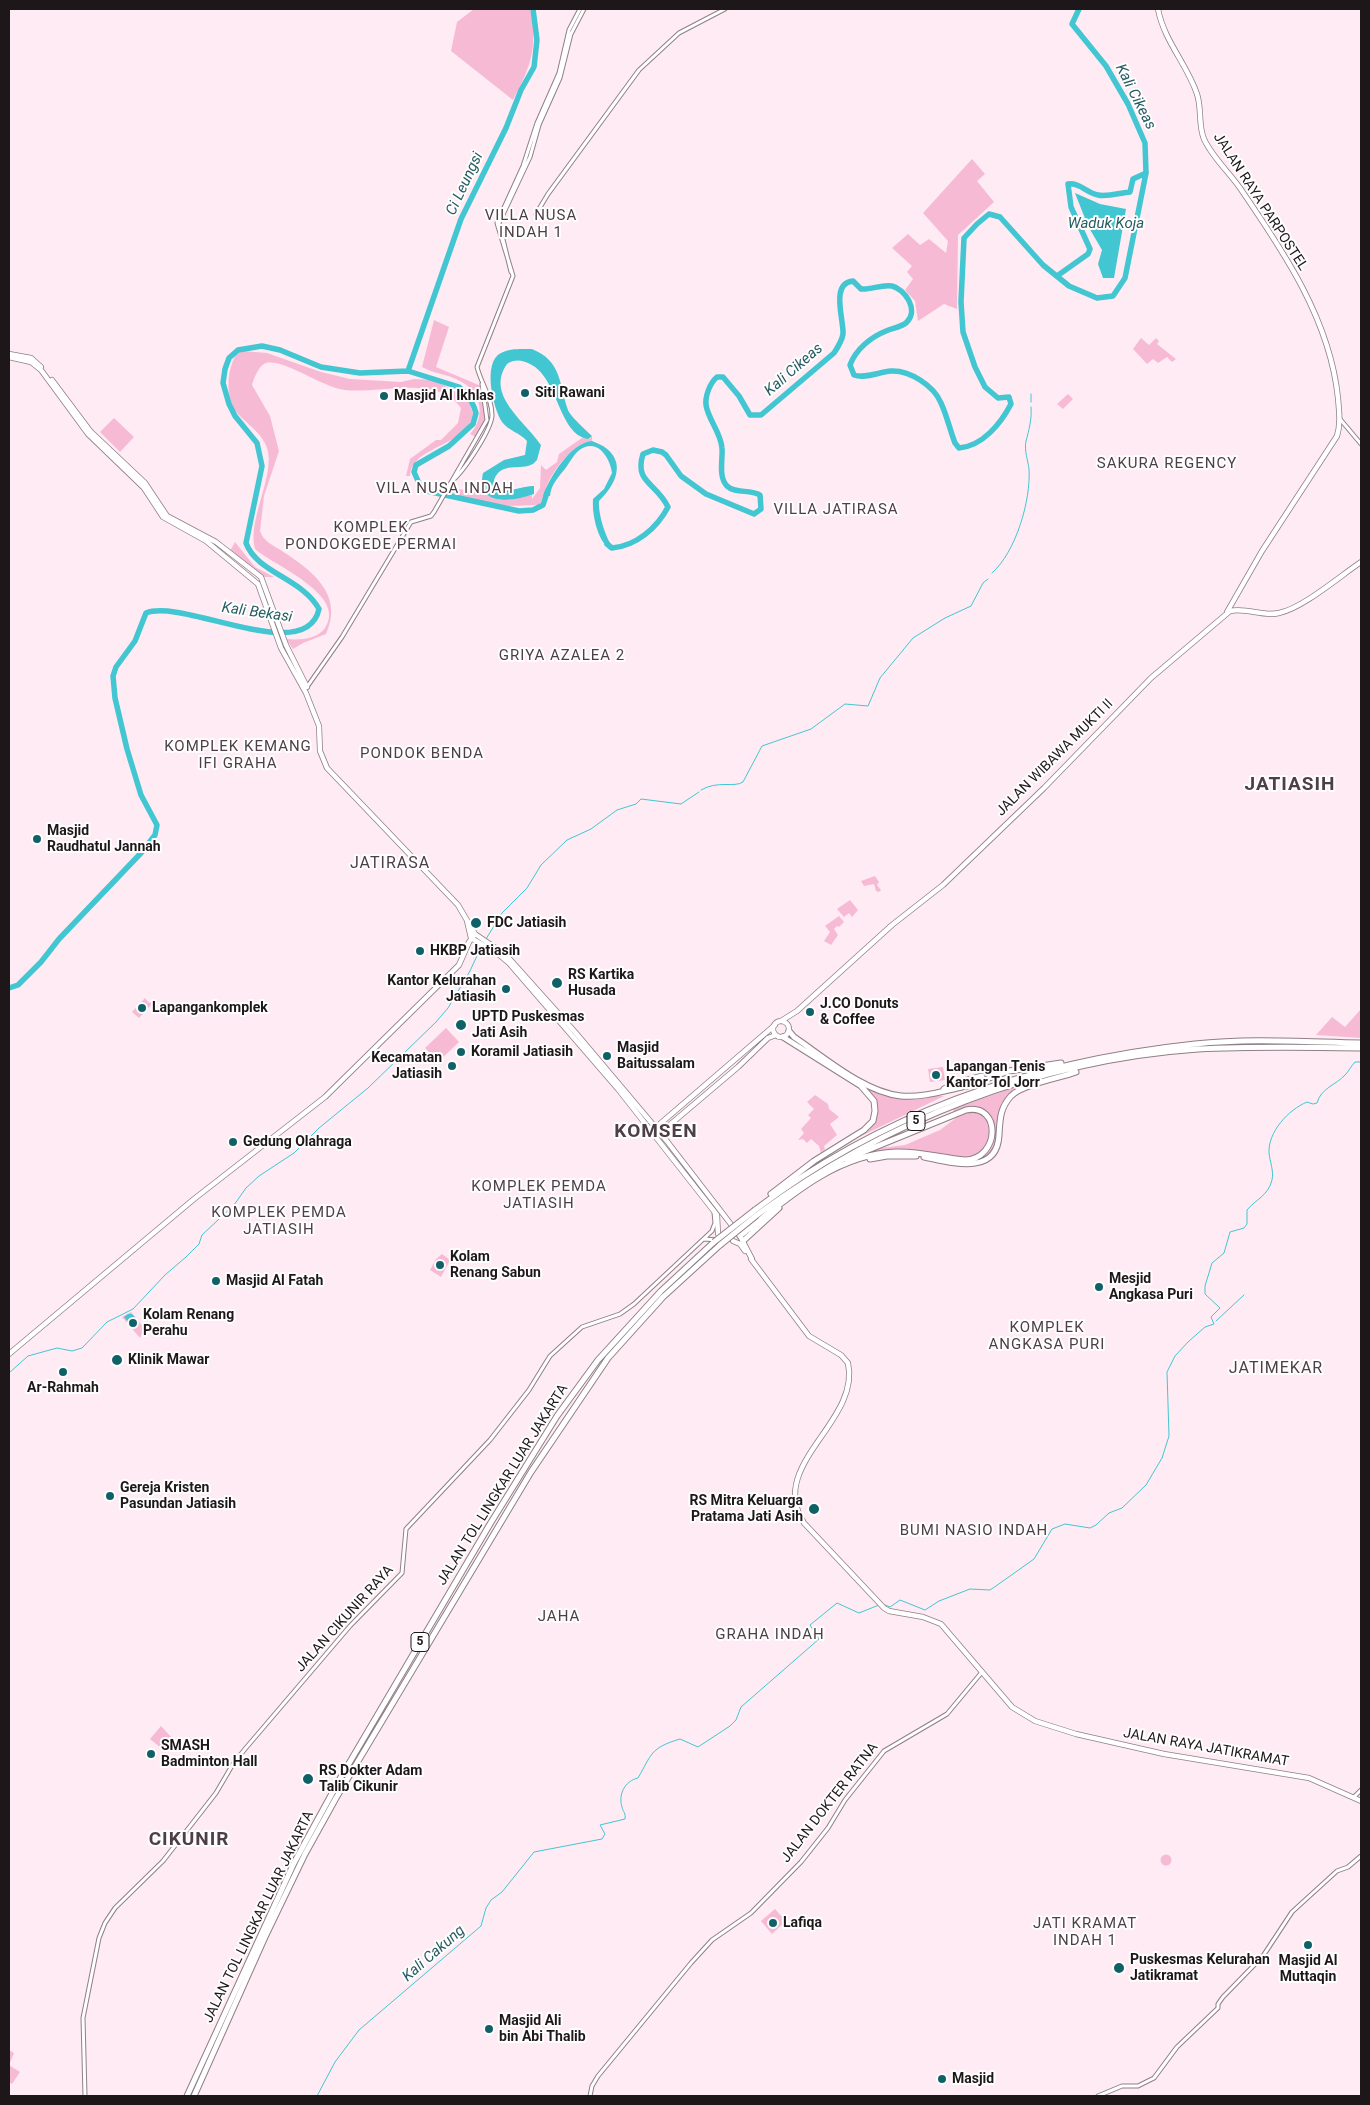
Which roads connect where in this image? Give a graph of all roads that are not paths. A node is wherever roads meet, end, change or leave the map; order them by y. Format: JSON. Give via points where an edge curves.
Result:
{"nodes":[{"id":1,"x":580,"y":9,"type":"edge"},
{"id":2,"x":584,"y":9,"type":"edge"},
{"id":3,"x":725,"y":9,"type":"edge"},
{"id":4,"x":1158,"y":10,"type":"edge"},
{"id":5,"x":554,"y":88,"type":"junction"},
{"id":6,"x":536,"y":214,"type":"dead end"},
{"id":7,"x":9,"y":355,"type":"edge"},
{"id":8,"x":1340,"y":419,"type":"junction"},
{"id":9,"x":1361,"y":444,"type":"edge"},
{"id":10,"x":102,"y":446,"type":"junction"},
{"id":11,"x":229,"y":552,"type":"junction"},
{"id":12,"x":226,"y":557,"type":"junction"},
{"id":13,"x":1361,"y":562,"type":"edge"},
{"id":14,"x":1225,"y":615,"type":"junction"},
{"id":15,"x":276,"y":626,"type":"junction"},
{"id":16,"x":288,"y":655,"type":"junction"},
{"id":17,"x":305,"y":690,"type":"junction"},
{"id":18,"x":467,"y":920,"type":"junction"},
{"id":19,"x":475,"y":934,"type":"junction"},
{"id":20,"x":471,"y":938,"type":"junction"},
{"id":21,"x":484,"y":943,"type":"junction"},
{"id":22,"x":787,"y":1018,"type":"junction"},
{"id":23,"x":781,"y":1021,"type":"junction"},
{"id":24,"x":774,"y":1025,"type":"junction"},
{"id":25,"x":789,"y":1028,"type":"junction"},
{"id":26,"x":776,"y":1035,"type":"junction"},
{"id":27,"x":783,"y":1037,"type":"junction"},
{"id":28,"x":1361,"y":1043,"type":"edge"},
{"id":29,"x":1361,"y":1048,"type":"edge"},
{"id":30,"x":1084,"y":1060,"type":"junction"},
{"id":31,"x":1093,"y":1065,"type":"junction"},
{"id":32,"x":1009,"y":1071,"type":"junction"},
{"id":33,"x":989,"y":1073,"type":"dead end"},
{"id":34,"x":982,"y":1076,"type":"dead end"},
{"id":35,"x":942,"y":1091,"type":"junction"},
{"id":36,"x":677,"y":1107,"type":"junction"},
{"id":37,"x":685,"y":1113,"type":"junction"},
{"id":38,"x":645,"y":1114,"type":"junction"},
{"id":39,"x":664,"y":1118,"type":"junction"},
{"id":40,"x":655,"y":1127,"type":"junction"},
{"id":41,"x":651,"y":1131,"type":"junction"},
{"id":42,"x":661,"y":1134,"type":"junction"},
{"id":43,"x":656,"y":1139,"type":"junction"},
{"id":44,"x":666,"y":1140,"type":"junction"},
{"id":45,"x":827,"y":1167,"type":"junction"},
{"id":46,"x":762,"y":1204,"type":"junction"},
{"id":47,"x":714,"y":1211,"type":"junction"},
{"id":48,"x":756,"y":1213,"type":"junction"},
{"id":49,"x":741,"y":1238,"type":"junction"},
{"id":50,"x":732,"y":1241,"type":"junction"},
{"id":51,"x":699,"y":1242,"type":"junction"},
{"id":52,"x":721,"y":1243,"type":"junction"},
{"id":53,"x":752,"y":1259,"type":"junction"},
{"id":54,"x":9,"y":1354,"type":"edge"},
{"id":55,"x":983,"y":1672,"type":"junction"},
{"id":56,"x":1361,"y":1790,"type":"edge"},
{"id":57,"x":1354,"y":1797,"type":"junction"},
{"id":58,"x":1361,"y":1801,"type":"edge"},
{"id":59,"x":1361,"y":1856,"type":"edge"},
{"id":60,"x":85,"y":2096,"type":"edge"},
{"id":61,"x":187,"y":2096,"type":"edge"},
{"id":62,"x":194,"y":2096,"type":"edge"},
{"id":63,"x":590,"y":2096,"type":"edge"},
{"id":64,"x":1098,"y":2096,"type":"edge"}],
"edges":[{"from":1,"to":5,"type":"street","via":[[569,30]]},
{"from":2,"to":5,"type":"street","via":[[571,34]]},
{"from":3,"to":6,"type":"street","via":[[679,33],[639,70]]},
{"from":4,"to":8,"type":"main road","name":"JALAN RAYA PARPOSTEL","via":[[1163,30],[1197,95],[1204,140],[1270,234],[1324,332],[1336,373]]},
{"from":5,"to":17,"type":"street","via":[[527,164],[499,223],[512,276],[477,367],[487,420],[431,516],[411,522],[347,629]]},
{"from":7,"to":10,"type":"main road","via":[[31,362],[41,370]]},
{"from":8,"to":9,"type":"street"},
{"from":8,"to":14,"type":"main road","name":"JALAN RAYA PARPOSTEL","via":[[1336,439],[1262,551]]},
{"from":10,"to":11,"type":"main road","via":[[145,483],[167,516]]},
{"from":10,"to":12,"type":"main road","via":[[144,488],[163,517],[202,538]]},
{"from":11,"to":12,"type":"main road"},
{"from":11,"to":15,"type":"main road","via":[[261,577]]},
{"from":12,"to":15,"type":"main road","via":[[258,584]]},
{"from":13,"to":14,"type":"main road","via":[[1282,613],[1235,610]]},
{"from":14,"to":22,"type":"main road","name":"JALAN WIBAWA MUKTI II","via":[[1151,678],[943,885],[892,925]]},
{"from":15,"to":16,"type":"main road"},
{"from":15,"to":16,"type":"main road","via":[[280,643]]},
{"from":16,"to":17,"type":"main road"},
{"from":17,"to":18,"type":"main road","via":[[320,726],[320,751],[327,768],[458,905]]},
{"from":18,"to":19,"type":"main road"},
{"from":18,"to":20,"type":"main road"},
{"from":19,"to":20,"type":"main road"},
{"from":19,"to":21,"type":"main road"},
{"from":20,"to":21,"type":"main road"},
{"from":20,"to":54,"type":"main road","via":[[459,965],[325,1096],[194,1199]]},
{"from":21,"to":38,"type":"main road","via":[[512,960]]},
{"from":21,"to":41,"type":"main road","via":[[509,963],[618,1088]]},
{"from":22,"to":23,"type":"main road","name":"JALAN WIBAWA MUKTI II"},
{"from":22,"to":25,"type":"main road"},
{"from":23,"to":24,"type":"main road"},
{"from":23,"to":25,"type":"main road"},
{"from":24,"to":26,"type":"main road"},
{"from":24,"to":36,"type":"main road"},
{"from":25,"to":27,"type":"main road"},
{"from":25,"to":35,"type":"highway","via":[[794,1037],[882,1092],[902,1096]]},
{"from":26,"to":27,"type":"main road"},
{"from":26,"to":37,"type":"main road","via":[[768,1038]]},
{"from":27,"to":46,"type":"highway","via":[[860,1086],[874,1101],[875,1115],[864,1130],[788,1180]]},
{"from":28,"to":30,"type":"highway","name":"JALAN TOL LINGKAR LUAR JAKARTA","number":"5","via":[[1276,1041],[1196,1044]]},
{"from":29,"to":31,"type":"highway","name":"JALAN TOL LINGKAR LUAR JAKARTA","number":"5","via":[[1197,1050]]},
{"from":30,"to":32,"type":"highway"},
{"from":30,"to":46,"type":"highway","name":"JALAN TOL LINGKAR LUAR JAKARTA","number":"5","via":[[989,1087],[891,1125],[820,1164]]},
{"from":31,"to":45,"type":"highway","name":"JALAN TOL LINGKAR LUAR JAKARTA","number":"5","via":[[1013,1085],[943,1110],[894,1131]]},
{"from":31,"to":49,"type":"highway","via":[[1013,1094],[1000,1114],[996,1147],[983,1161],[966,1165],[903,1155],[860,1161],[803,1190]]},
{"from":32,"to":33,"type":"highway"},
{"from":32,"to":35,"type":"highway"},
{"from":34,"to":35,"type":"highway","via":[[952,1084]]},
{"from":36,"to":37,"type":"main road"},
{"from":36,"to":39,"type":"main road"},
{"from":37,"to":44,"type":"main road","via":[[666,1128]]},
{"from":38,"to":39,"type":"main road","via":[[655,1121]]},
{"from":38,"to":40,"type":"main road"},
{"from":39,"to":40,"type":"main road"},
{"from":40,"to":41,"type":"main road"},
{"from":40,"to":42,"type":"main road"},
{"from":41,"to":43,"type":"main road"},
{"from":42,"to":43,"type":"main road"},
{"from":42,"to":44,"type":"main road"},
{"from":43,"to":47,"type":"main road"},
{"from":44,"to":49,"type":"main road"},
{"from":45,"to":48,"type":"highway","name":"JALAN TOL LINGKAR LUAR JAKARTA","number":"5"},
{"from":45,"to":49,"type":"highway","via":[[966,1110],[980,1111],[991,1122],[990,1144],[975,1159],[896,1152],[860,1158],[811,1182]]},
{"from":46,"to":48,"type":"highway","name":"JALAN TOL LINGKAR LUAR JAKARTA","number":"5"},
{"from":47,"to":51,"type":"street","name":"JALAN CIKUNIR RAYA","via":[[714,1227]]},
{"from":47,"to":52,"type":"main road"},
{"from":48,"to":52,"type":"highway","name":"JALAN TOL LINGKAR LUAR JAKARTA","number":"5","bridge":true},
{"from":48,"to":61,"type":"highway","name":"JALAN TOL LINGKAR LUAR JAKARTA","number":"5","bridge":true,"via":[[714,1242],[661,1290],[598,1360],[556,1416],[341,1777],[294,1863]]},
{"from":49,"to":50,"type":"main road"},
{"from":49,"to":53,"type":"main road"},
{"from":50,"to":52,"type":"main road"},
{"from":50,"to":53,"type":"main road","via":[[740,1244]]},
{"from":51,"to":52,"type":"street","via":[[708,1238]]},
{"from":51,"to":60,"type":"street","name":"JALAN CIKUNIR RAYA","via":[[628,1309],[582,1327],[550,1356],[527,1393],[490,1440],[407,1527],[402,1573],[350,1626],[233,1764],[216,1792],[163,1861],[111,1913],[99,1938],[82,2018]]},
{"from":52,"to":62,"type":"highway","name":"JALAN TOL LINGKAR LUAR JAKARTA","number":"5","via":[[663,1297],[608,1358],[531,1472],[310,1846],[265,1937]]},
{"from":53,"to":55,"type":"main road","name":"JALAN RAYA JATIKRAMAT","via":[[809,1336],[841,1355],[848,1363],[849,1385],[838,1412],[798,1475],[796,1510],[804,1524],[882,1606],[889,1611],[941,1624]]},
{"from":55,"to":57,"type":"main road","name":"JALAN RAYA JATIKRAMAT","via":[[1017,1711],[1048,1726],[1164,1754],[1309,1778]]},
{"from":55,"to":63,"type":"street","name":"JALAN DOKTER RATNA","via":[[947,1714],[884,1751],[800,1862],[751,1913],[712,1940],[687,1967],[598,2076]]},
{"from":56,"to":57,"type":"street"},
{"from":57,"to":58,"type":"main road","name":"JALAN RAYA JATIKRAMAT"},
{"from":59,"to":64,"type":"street","via":[[1337,1871],[1292,1912],[1263,1956],[1223,1997],[1218,2008],[1177,2047],[1154,2078],[1138,2086],[1122,2086]]}]}
